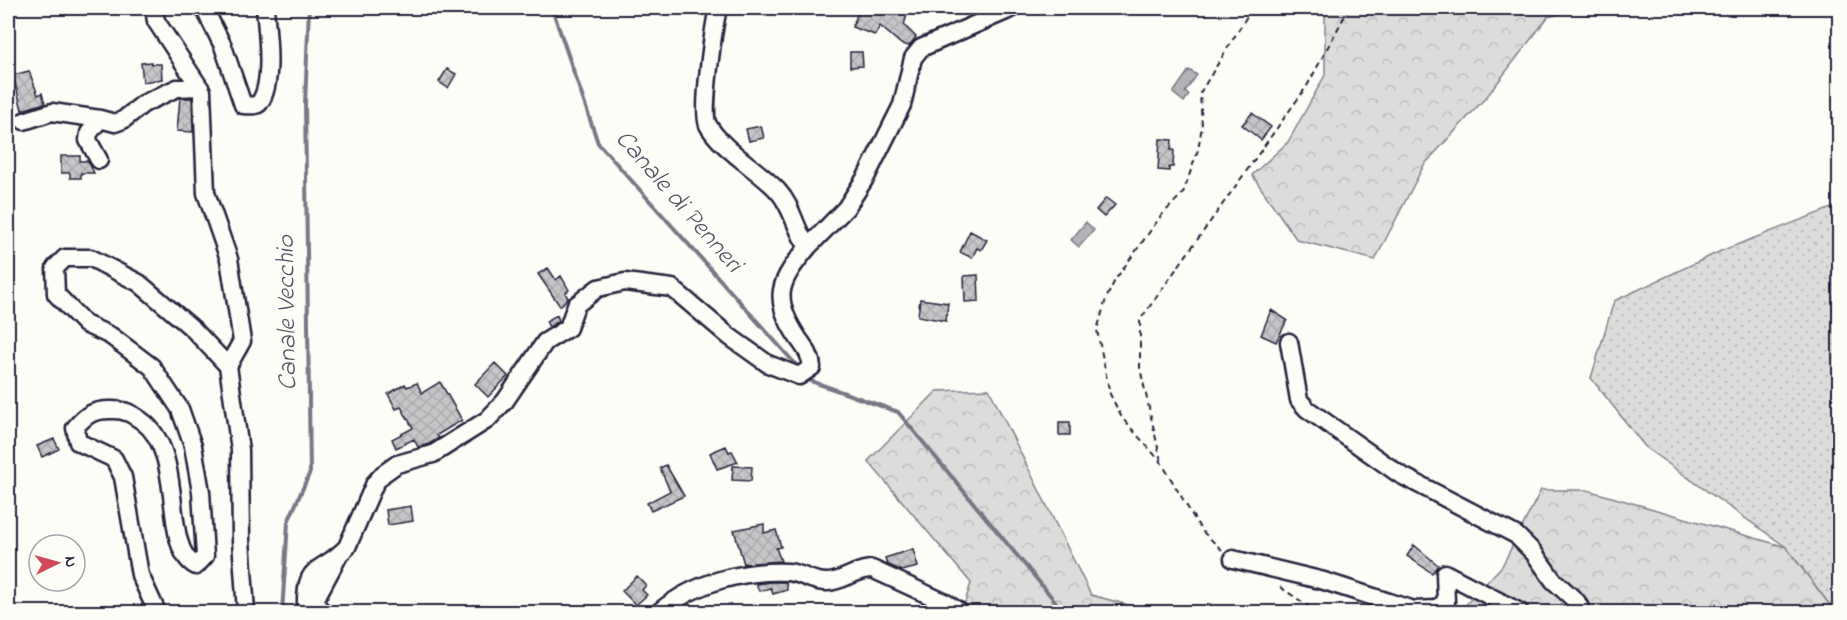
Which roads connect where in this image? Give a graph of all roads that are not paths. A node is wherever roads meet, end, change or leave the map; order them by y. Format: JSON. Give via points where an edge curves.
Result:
{"nodes":[{"id":1,"x":154,"y":8,"type":"edge"},
{"id":2,"x":265,"y":8,"type":"edge"},
{"id":3,"x":718,"y":8,"type":"edge"},
{"id":4,"x":1013,"y":8,"type":"edge"},
{"id":5,"x":210,"y":12,"type":"edge"},
{"id":6,"x":199,"y":87,"type":"junction"},
{"id":7,"x":100,"y":119,"type":"junction"},
{"id":8,"x":24,"y":121,"type":"dead end"},
{"id":9,"x":99,"y":160,"type":"dead end"},
{"id":10,"x":808,"y":247,"type":"junction"},
{"id":11,"x":1289,"y":342,"type":"dead end"},
{"id":12,"x":228,"y":366,"type":"junction"},
{"id":13,"x":339,"y":555,"type":"junction"},
{"id":14,"x":1233,"y":558,"type":"road end"},
{"id":15,"x":157,"y":612,"type":"edge"},
{"id":16,"x":246,"y":612,"type":"edge"},
{"id":17,"x":306,"y":612,"type":"edge"},
{"id":18,"x":323,"y":612,"type":"edge"},
{"id":19,"x":659,"y":612,"type":"edge"},
{"id":20,"x":960,"y":612,"type":"edge"},
{"id":21,"x":1520,"y":612,"type":"edge"},
{"id":22,"x":1582,"y":612,"type":"edge"}],
"edges":[{"from":1,"to":6,"type":"street","via":[[156,21]]},
{"from":2,"to":5,"type":"street","via":[[266,84],[256,106],[243,105]]},
{"from":3,"to":10,"type":"street","via":[[704,111],[708,125],[777,190]]},
{"from":4,"to":10,"type":"street","via":[[921,48],[913,58],[902,105],[866,177],[846,208]]},
{"from":6,"to":7,"type":"street","via":[[177,88],[115,123]]},
{"from":6,"to":12,"type":"street","via":[[204,98],[206,193],[228,259],[242,341]]},
{"from":7,"to":8,"type":"street","via":[[52,112]]},
{"from":7,"to":9,"type":"street","via":[[88,140]]},
{"from":10,"to":13,"type":"street","via":[[786,274],[781,288],[789,325],[812,358],[812,367],[799,376],[768,364],[739,344],[672,288],[625,282],[598,288],[576,305],[568,328],[545,342],[505,401],[487,420],[433,454],[397,464],[383,474],[375,483],[347,547]]},
{"from":11,"to":22,"type":"street","via":[[1299,400],[1307,409],[1399,474],[1516,535]]},
{"from":12,"to":15,"type":"street","via":[[193,328],[139,283],[91,258],[65,258],[55,268],[56,294],[85,324],[111,336],[152,367],[180,410],[193,446],[205,556],[196,566],[188,562],[179,544],[171,477],[151,428],[126,410],[103,409],[85,415],[75,428],[78,442],[114,459],[123,477],[140,575]]},
{"from":12,"to":16,"type":"street","via":[[240,450]]},
{"from":13,"to":17,"type":"street","via":[[319,565],[313,573],[305,588]]},
{"from":13,"to":18,"type":"street","via":[[316,598]]},
{"from":14,"to":21,"type":"street","via":[[1324,580],[1414,610],[1435,609],[1446,602],[1445,573]]},
{"from":19,"to":20,"type":"street","via":[[689,593],[739,574],[790,572],[817,582],[831,582],[861,569],[872,570]]}]}
